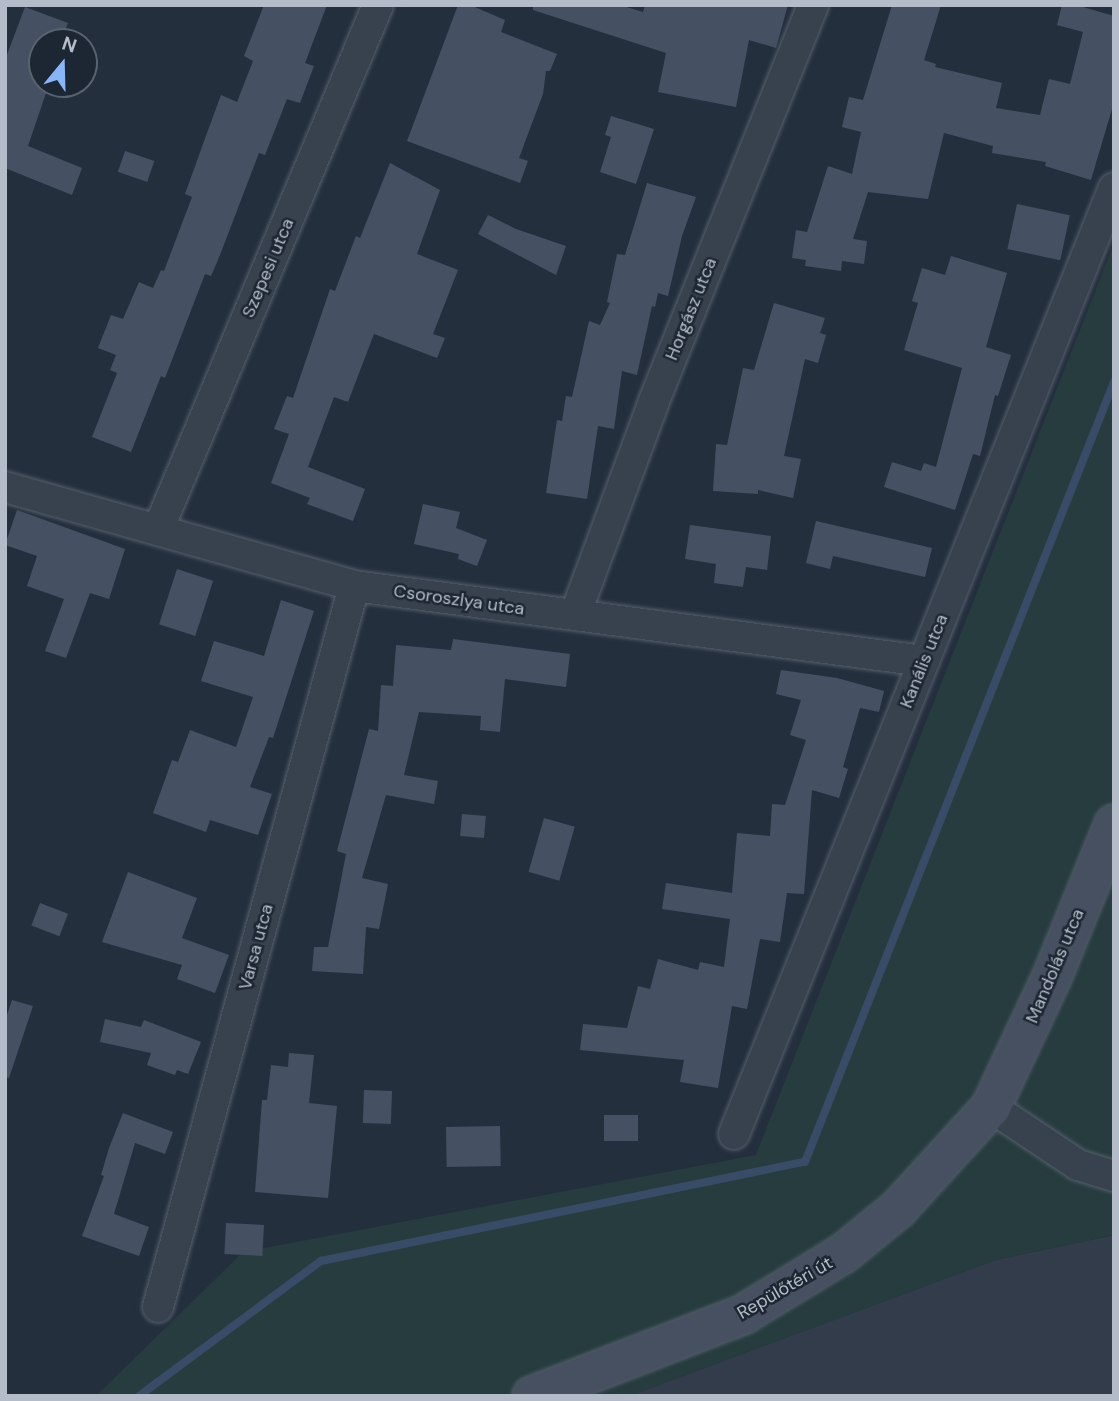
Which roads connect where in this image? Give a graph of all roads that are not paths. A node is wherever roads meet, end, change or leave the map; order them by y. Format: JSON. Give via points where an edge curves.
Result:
{"nodes":[{"id":1,"x":378,"y":5,"type":"edge"},
{"id":2,"x":813,"y":5,"type":"edge"},
{"id":3,"x":1114,"y":188,"type":"edge"},
{"id":4,"x":5,"y":487,"type":"edge"},
{"id":5,"x":158,"y":530,"type":"junction"},
{"id":6,"x":354,"y":586,"type":"junction"},
{"id":7,"x":575,"y":615,"type":"junction"},
{"id":8,"x":924,"y":661,"type":"junction"},
{"id":9,"x":1114,"y":824,"type":"edge"},
{"id":10,"x":991,"y":1107,"type":"junction"},
{"id":11,"x":734,"y":1135,"type":"dead end"},
{"id":12,"x":1114,"y":1176,"type":"edge"},
{"id":13,"x":158,"y":1307,"type":"dead end"},
{"id":14,"x":532,"y":1396,"type":"edge"}],
"edges":[{"from":1,"to":5,"type":"street","name":"Szepesi utca"},
{"from":2,"to":7,"type":"street","name":"Horgász utca","via":[[654,401]]},
{"from":3,"to":8,"type":"street","name":"Kanális utca"},
{"from":4,"to":5,"type":"street","name":"Csoroszlya utca"},
{"from":5,"to":6,"type":"street","name":"Csoroszlya utca"},
{"from":6,"to":7,"type":"street","name":"Csoroszlya utca"},
{"from":6,"to":13,"type":"street","name":"Varsa utca"},
{"from":7,"to":8,"type":"street","name":"Csoroszlya utca"},
{"from":8,"to":11,"type":"street","name":"Kanális utca"},
{"from":9,"to":10,"type":"street","name":"Mandolás utca","via":[[1052,977]]},
{"from":10,"to":12,"type":"street","via":[[1078,1166]]},
{"from":10,"to":14,"type":"street","name":"Repülőtéri út","via":[[898,1209],[844,1253],[744,1314]]}]}
